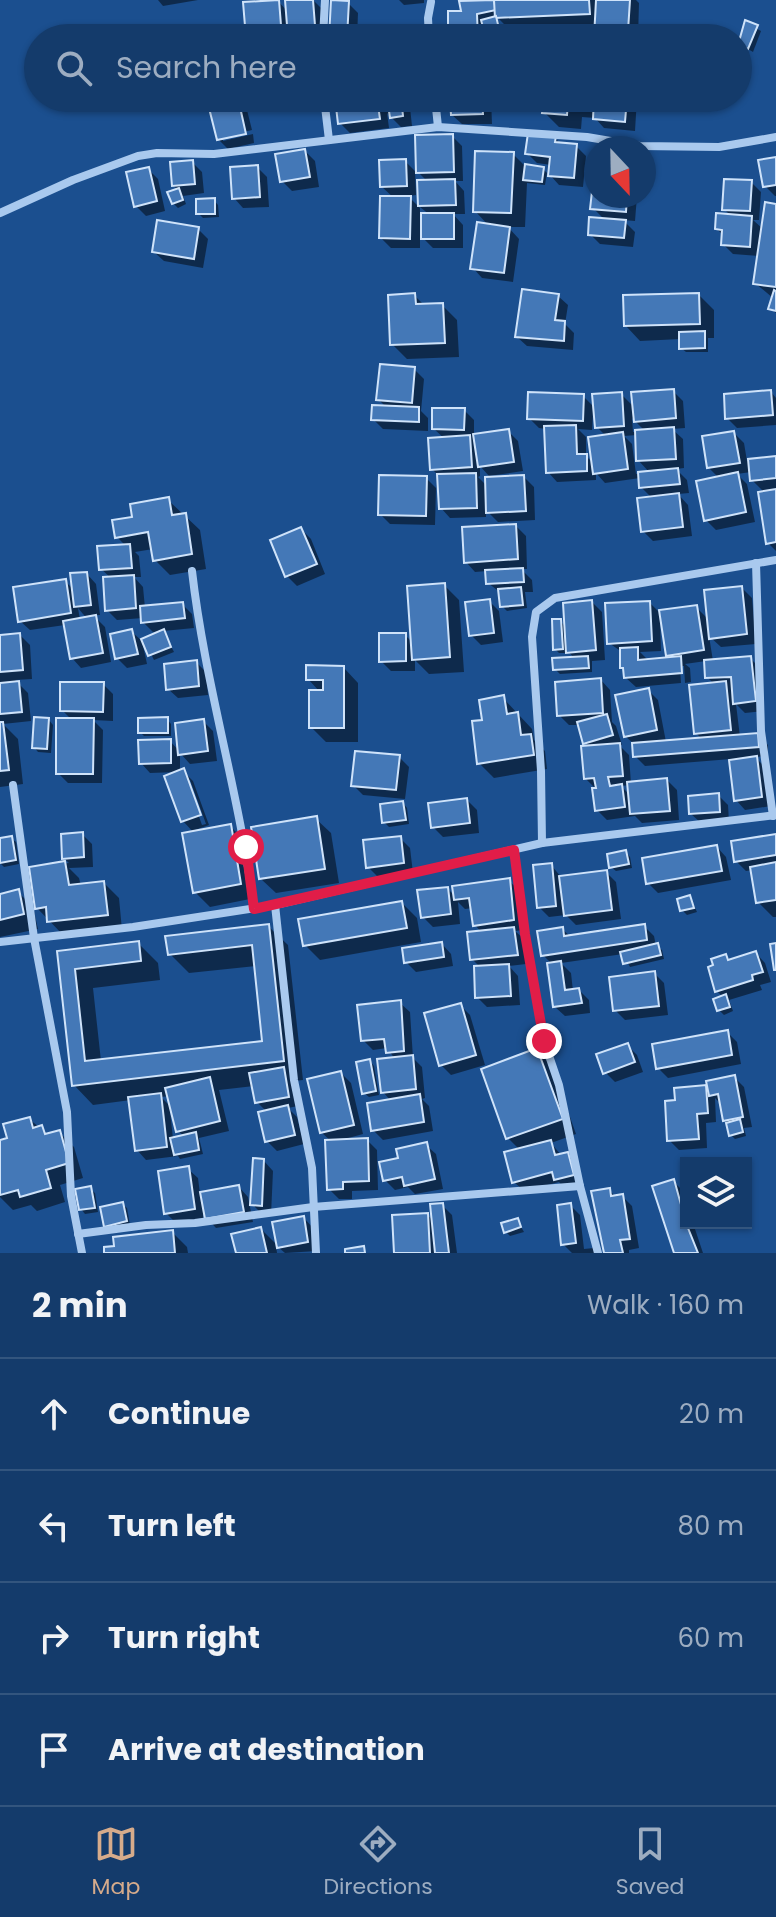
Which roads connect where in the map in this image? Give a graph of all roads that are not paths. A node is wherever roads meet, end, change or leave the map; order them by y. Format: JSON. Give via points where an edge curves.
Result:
{"nodes":[{"id":1,"x":325,"y":0,"type":"edge"},
{"id":2,"x":431,"y":2,"type":"dead end"},
{"id":3,"x":324,"y":24,"type":"edge"},
{"id":4,"x":428,"y":24,"type":"edge"},
{"id":5,"x":326,"y":112,"type":"edge"},
{"id":6,"x":436,"y":112,"type":"edge"},
{"id":7,"x":438,"y":127,"type":"junction"},
{"id":8,"x":776,"y":137,"type":"edge"},
{"id":9,"x":329,"y":140,"type":"junction"},
{"id":10,"x":0,"y":213,"type":"edge"},
{"id":11,"x":776,"y":560,"type":"edge"},
{"id":12,"x":756,"y":563,"type":"junction"},
{"id":13,"x":192,"y":571,"type":"dead end"},
{"id":14,"x":13,"y":785,"type":"dead end"},
{"id":15,"x":775,"y":816,"type":"edge"},
{"id":16,"x":542,"y":843,"type":"junction"},
{"id":17,"x":514,"y":850,"type":"junction"},
{"id":18,"x":275,"y":905,"type":"junction"},
{"id":19,"x":254,"y":909,"type":"junction"},
{"id":20,"x":34,"y":938,"type":"junction"},
{"id":21,"x":0,"y":942,"type":"edge"},
{"id":22,"x":580,"y":1186,"type":"junction"},
{"id":23,"x":313,"y":1207,"type":"junction"},
{"id":24,"x":78,"y":1234,"type":"junction"},
{"id":25,"x":82,"y":1253,"type":"edge"},
{"id":26,"x":316,"y":1253,"type":"edge"},
{"id":27,"x":598,"y":1253,"type":"edge"}],
"edges":[{"from":1,"to":3,"type":"street"},
{"from":2,"to":4,"type":"street"},
{"from":5,"to":9,"type":"street"},
{"from":6,"to":7,"type":"street"},
{"from":7,"to":8,"type":"street","via":[[640,146],[719,147]]},
{"from":7,"to":9,"type":"street"},
{"from":9,"to":10,"type":"street","via":[[214,154],[138,156]]},
{"from":11,"to":12,"type":"street"},
{"from":12,"to":15,"type":"street","via":[[761,731]]},
{"from":12,"to":16,"type":"street","via":[[555,598],[536,612],[532,637]]},
{"from":13,"to":19,"type":"street"},
{"from":14,"to":20,"type":"street"},
{"from":15,"to":16,"type":"street"},
{"from":16,"to":17,"type":"street"},
{"from":17,"to":18,"type":"street"},
{"from":17,"to":22,"type":"street","via":[[544,1041]]},
{"from":18,"to":19,"type":"street"},
{"from":18,"to":23,"type":"street"},
{"from":19,"to":20,"type":"street"},
{"from":20,"to":21,"type":"street"},
{"from":20,"to":24,"type":"street","via":[[67,1112]]},
{"from":22,"to":23,"type":"street"},
{"from":22,"to":27,"type":"street"},
{"from":23,"to":24,"type":"street"},
{"from":23,"to":26,"type":"street"},
{"from":24,"to":25,"type":"street"}]}
